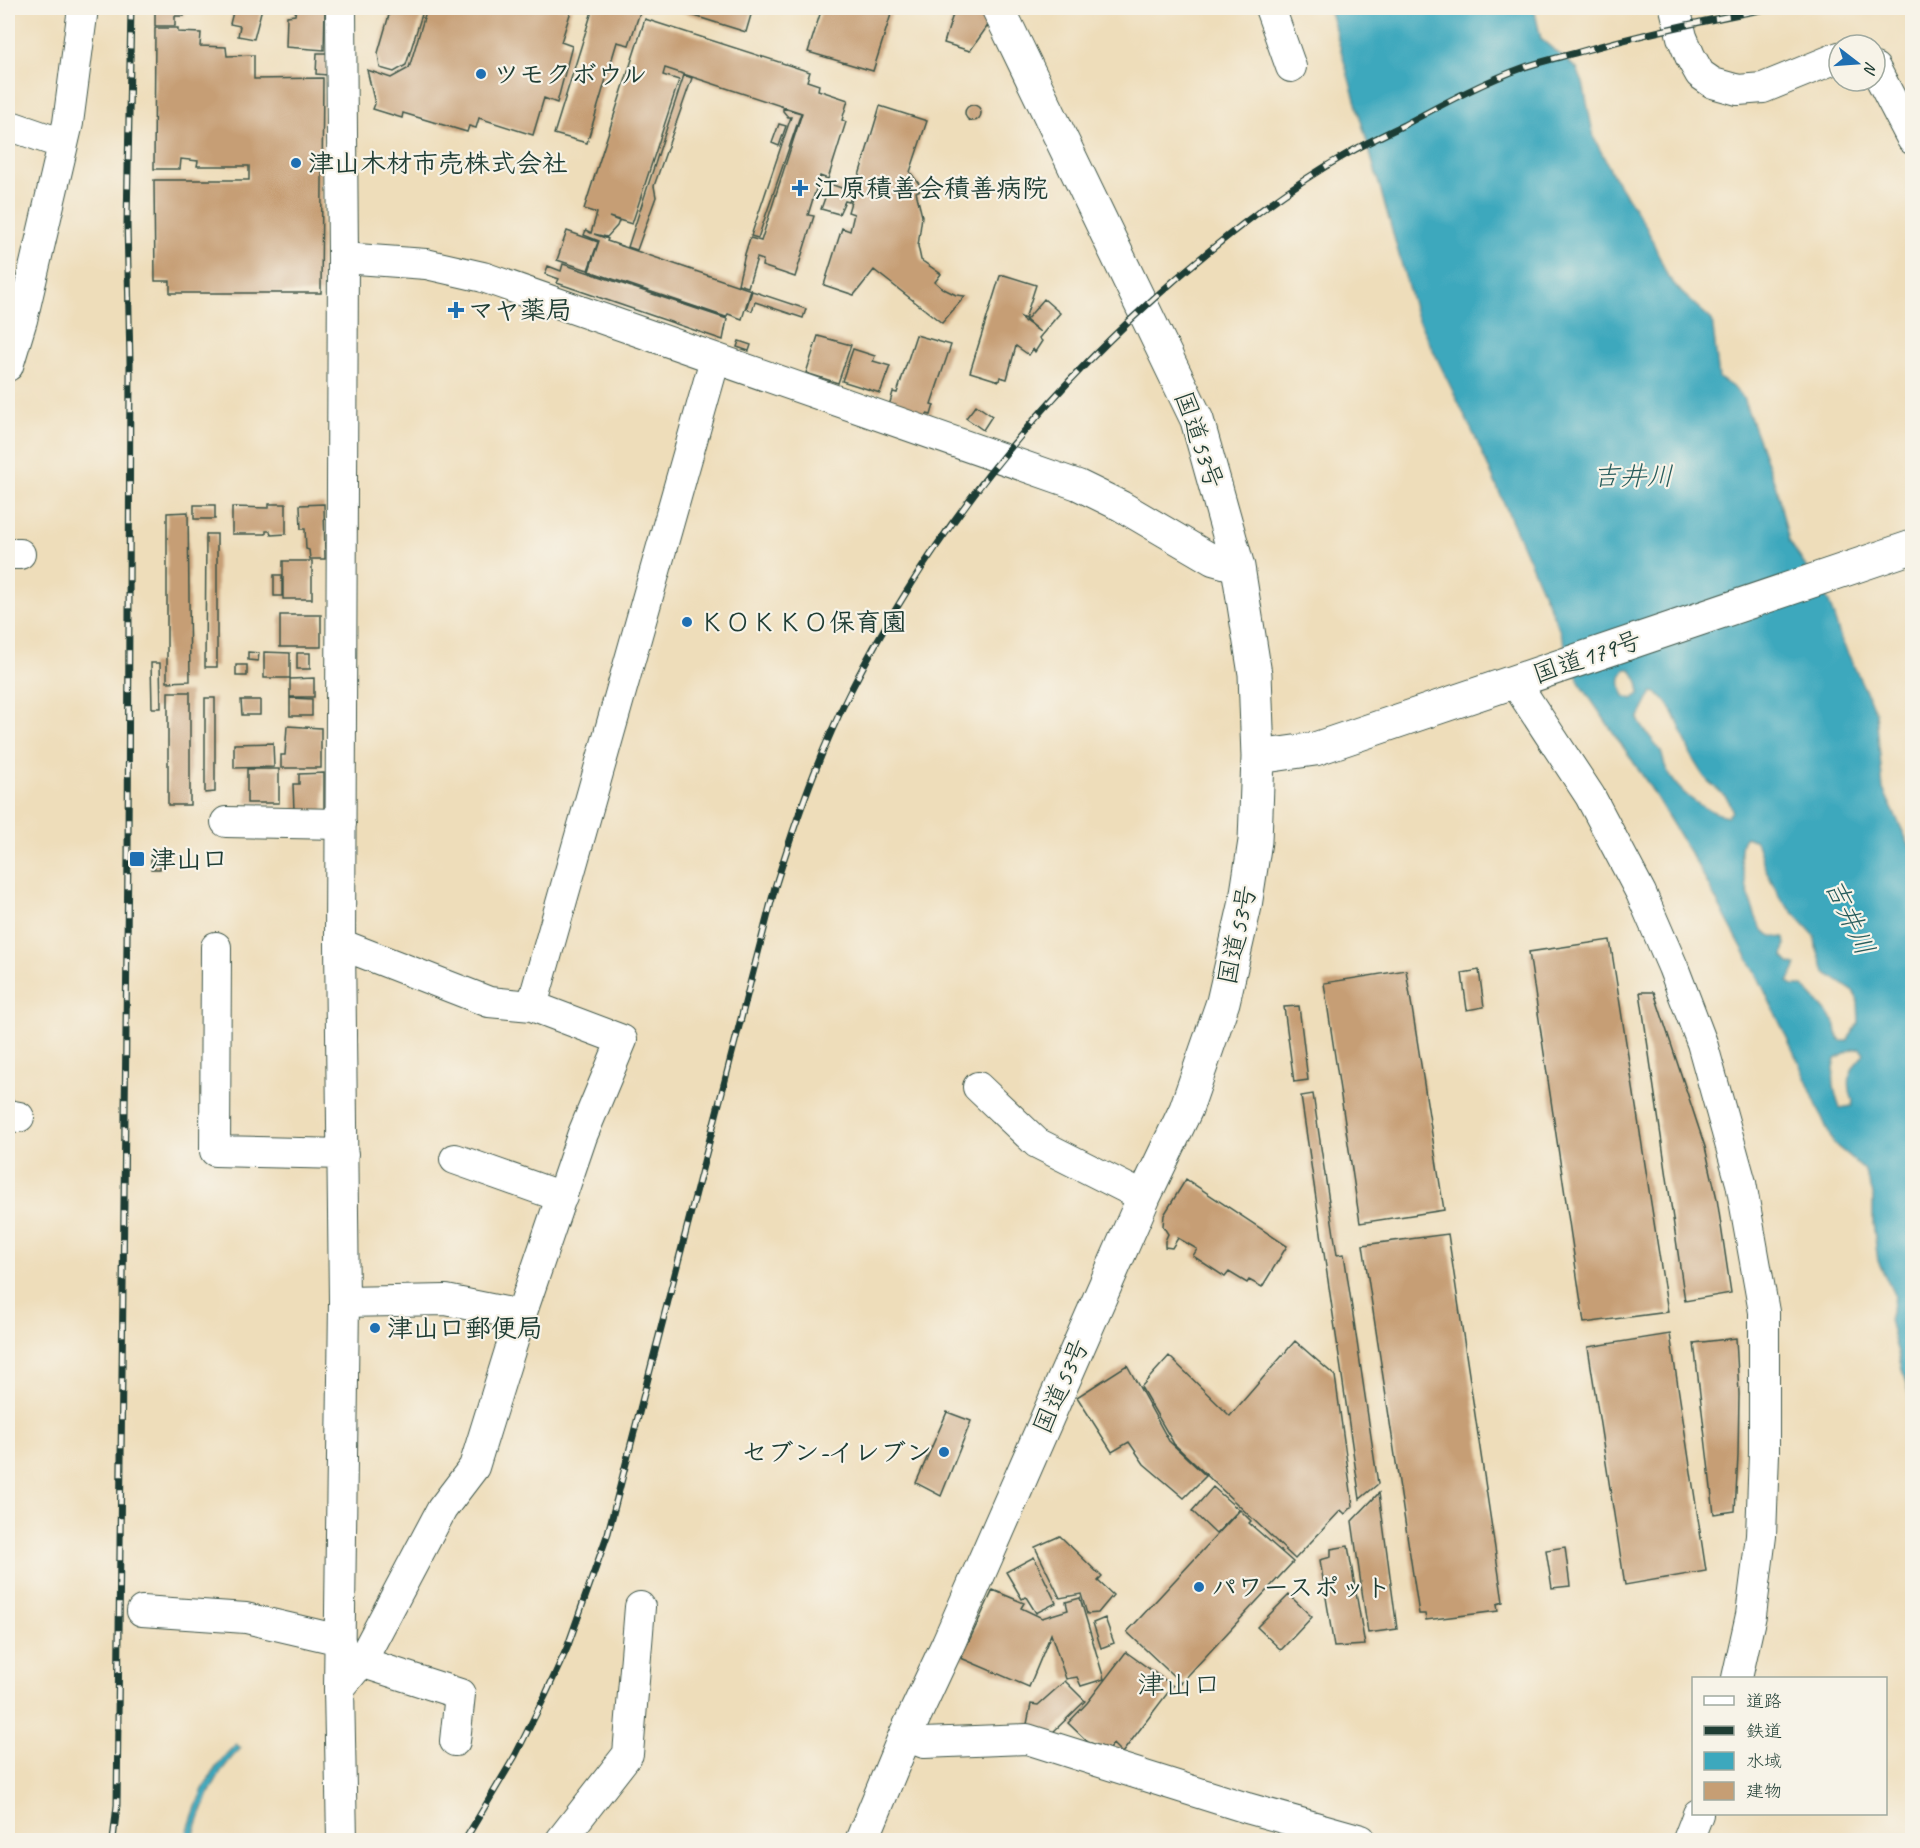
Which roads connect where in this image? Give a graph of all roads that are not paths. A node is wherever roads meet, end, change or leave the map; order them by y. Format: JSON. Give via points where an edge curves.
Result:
{"nodes":[{"id":1,"x":83,"y":8,"type":"edge"},
{"id":2,"x":341,"y":8,"type":"edge"},
{"id":3,"x":998,"y":8,"type":"edge"},
{"id":4,"x":1270,"y":8,"type":"edge"},
{"id":5,"x":1675,"y":8,"type":"edge"},
{"id":6,"x":1827,"y":62,"type":"edge"},
{"id":7,"x":1291,"y":67,"type":"dead end"},
{"id":8,"x":1887,"y":91,"type":"edge"},
{"id":9,"x":8,"y":125,"type":"edge"},
{"id":10,"x":1912,"y":139,"type":"edge"},
{"id":11,"x":63,"y":144,"type":"junction"},
{"id":12,"x":343,"y":258,"type":"junction"},
{"id":13,"x":715,"y":359,"type":"junction"},
{"id":14,"x":8,"y":363,"type":"edge"},
{"id":15,"x":1912,"y":547,"type":"edge"},
{"id":16,"x":1238,"y":567,"type":"junction"},
{"id":17,"x":1515,"y":682,"type":"junction"},
{"id":18,"x":1258,"y":757,"type":"junction"},
{"id":19,"x":226,"y":822,"type":"dead end"},
{"id":20,"x":341,"y":824,"type":"junction"},
{"id":21,"x":340,"y":944,"type":"junction"},
{"id":22,"x":216,"y":947,"type":"dead end"},
{"id":23,"x":532,"y":1006,"type":"junction"},
{"id":24,"x":978,"y":1087,"type":"dead end"},
{"id":25,"x":343,"y":1154,"type":"junction"},
{"id":26,"x":455,"y":1159,"type":"dead end"},
{"id":27,"x":561,"y":1197,"type":"junction"},
{"id":28,"x":1144,"y":1197,"type":"junction"},
{"id":29,"x":344,"y":1302,"type":"junction"},
{"id":30,"x":521,"y":1315,"type":"junction"},
{"id":31,"x":640,"y":1607,"type":"dead end"},
{"id":32,"x":142,"y":1611,"type":"dead end"},
{"id":33,"x":340,"y":1640,"type":"junction"},
{"id":34,"x":361,"y":1662,"type":"junction"},
{"id":35,"x":1737,"y":1677,"type":"edge"},
{"id":36,"x":339,"y":1689,"type":"junction"},
{"id":37,"x":905,"y":1736,"type":"junction"},
{"id":38,"x":454,"y":1741,"type":"dead end"},
{"id":39,"x":1698,"y":1815,"type":"edge"},
{"id":40,"x":342,"y":1840,"type":"edge"},
{"id":41,"x":561,"y":1840,"type":"edge"},
{"id":42,"x":862,"y":1840,"type":"edge"},
{"id":43,"x":1361,"y":1840,"type":"edge"},
{"id":44,"x":1688,"y":1840,"type":"edge"}],
"edges":[{"from":1,"to":11,"type":"street"},
{"from":2,"to":12,"type":"street"},
{"from":3,"to":16,"type":"highway","name":"国道53号","via":[[1197,420]]},
{"from":4,"to":7,"type":"street"},
{"from":5,"to":6,"type":"street","via":[[1690,56],[1700,74],[1713,83],[1738,90],[1763,87]]},
{"from":8,"to":10,"type":"street"},
{"from":9,"to":11,"type":"street"},
{"from":11,"to":14,"type":"street","via":[[22,320]]},
{"from":12,"to":13,"type":"street","via":[[426,264],[483,277]]},
{"from":12,"to":20,"type":"street"},
{"from":13,"to":16,"type":"street","via":[[1078,485],[1213,560]]},
{"from":13,"to":23,"type":"street"},
{"from":15,"to":17,"type":"highway","name":"国道179号"},
{"from":16,"to":18,"type":"highway","name":"国道53号","via":[[1255,674]]},
{"from":17,"to":18,"type":"highway","name":"国道179号","via":[[1315,749]]},
{"from":17,"to":35,"type":"street","via":[[1590,796],[1641,893],[1701,1043],[1741,1183],[1764,1312],[1764,1453],[1761,1536],[1751,1615]]},
{"from":18,"to":28,"type":"highway","name":"国道53号","via":[[1255,841],[1223,1002],[1186,1109]]},
{"from":19,"to":20,"type":"street"},
{"from":20,"to":21,"type":"street"},
{"from":21,"to":23,"type":"street","via":[[489,1002]]},
{"from":21,"to":25,"type":"street"},
{"from":22,"to":25,"type":"street","via":[[215,1151]]},
{"from":23,"to":27,"type":"street","via":[[622,1040]]},
{"from":24,"to":28,"type":"street","via":[[1038,1143]]},
{"from":25,"to":29,"type":"street"},
{"from":26,"to":27,"type":"street"},
{"from":27,"to":30,"type":"street"},
{"from":28,"to":37,"type":"highway","name":"国道53号"},
{"from":29,"to":30,"type":"street","via":[[446,1300]]},
{"from":29,"to":33,"type":"street"},
{"from":30,"to":34,"type":"street","via":[[474,1467],[442,1509]]},
{"from":31,"to":41,"type":"street","via":[[628,1755]]},
{"from":32,"to":33,"type":"street","via":[[246,1618]]},
{"from":33,"to":36,"type":"street"},
{"from":34,"to":36,"type":"street"},
{"from":34,"to":38,"type":"street","via":[[460,1694]]},
{"from":36,"to":40,"type":"street"},
{"from":37,"to":42,"type":"highway","name":"国道53号"},
{"from":37,"to":43,"type":"street","via":[[924,1743],[1027,1738]]},
{"from":39,"to":44,"type":"street"}]}
